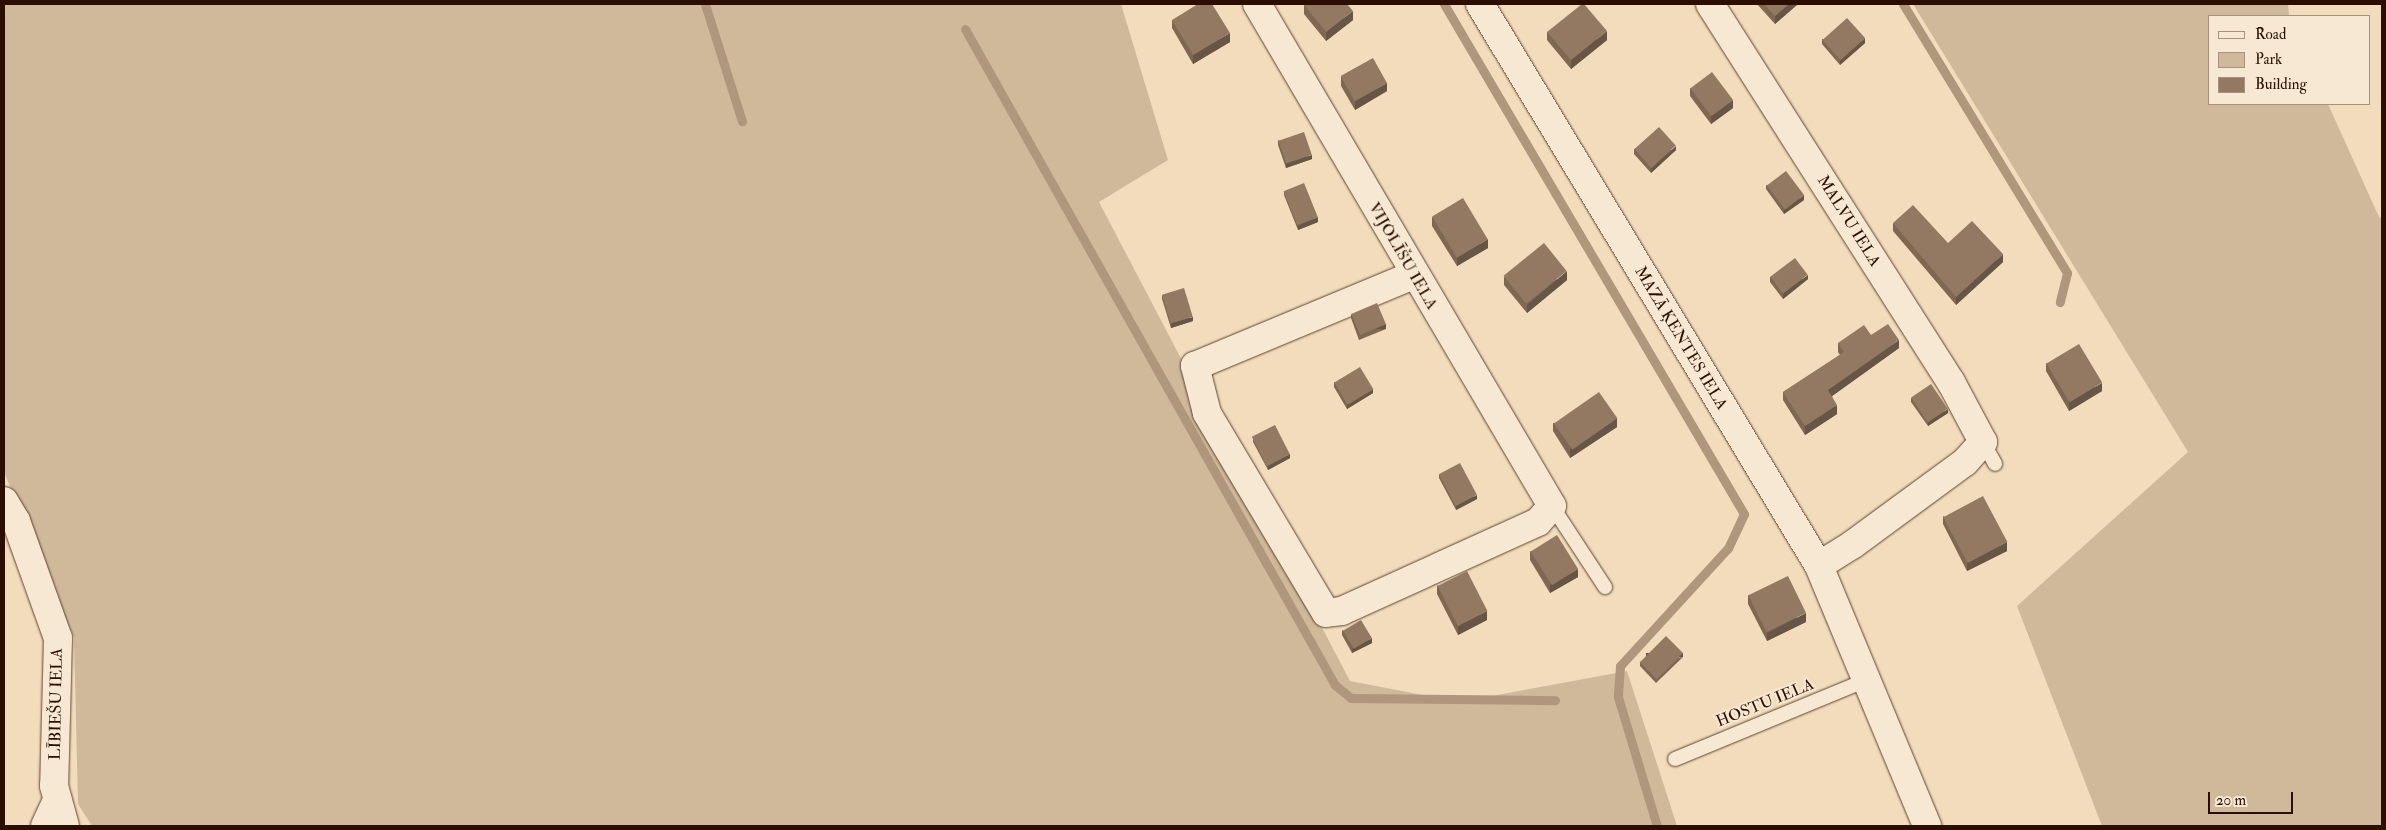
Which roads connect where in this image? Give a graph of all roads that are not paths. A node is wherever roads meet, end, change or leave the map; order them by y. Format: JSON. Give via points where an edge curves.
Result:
{"nodes":[{"id":1,"x":1257,"y":4,"type":"edge"},
{"id":2,"x":1480,"y":4,"type":"edge"},
{"id":3,"x":1710,"y":4,"type":"edge"},
{"id":4,"x":1414,"y":275,"type":"junction"},
{"id":5,"x":4,"y":501,"type":"edge"},
{"id":6,"x":1552,"y":506,"type":"junction"},
{"id":7,"x":1818,"y":566,"type":"junction"},
{"id":8,"x":1605,"y":587,"type":"dead end"},
{"id":9,"x":1868,"y":680,"type":"junction"},
{"id":10,"x":1675,"y":759,"type":"dead end"},
{"id":11,"x":57,"y":800,"type":"junction"},
{"id":12,"x":44,"y":826,"type":"edge"},
{"id":13,"x":65,"y":826,"type":"edge"},
{"id":14,"x":1927,"y":826,"type":"edge"}],
"edges":[{"from":1,"to":4,"type":"street","name":"VIJOLĪŠU IELA"},
{"from":2,"to":7,"type":"street","name":"MAZĀ ĶENTES IELA"},
{"from":3,"to":7,"type":"street","name":"MALVU IELA","via":[[1951,382],[1989,453],[1965,462]]},
{"from":4,"to":6,"type":"street","name":"VIJOLĪŠU IELA"},
{"from":4,"to":6,"type":"street","via":[[1195,366],[1206,413],[1326,612],[1342,611],[1538,522]]},
{"from":5,"to":11,"type":"street","name":"LĪBIEŠU IELA","via":[[16,521],[58,638]]},
{"from":6,"to":8,"type":"lane","name":"VIJOLĪŠU IELA"},
{"from":7,"to":9,"type":"street","name":"MAZĀ ĶENTES IELA"},
{"from":9,"to":10,"type":"lane","name":"HOSTU IELA"},
{"from":9,"to":14,"type":"street","name":"MAZĀ ĶENTES IELA"},
{"from":11,"to":12,"type":"street"},
{"from":11,"to":13,"type":"street","name":"LĪBIEŠU IELA"}]}
